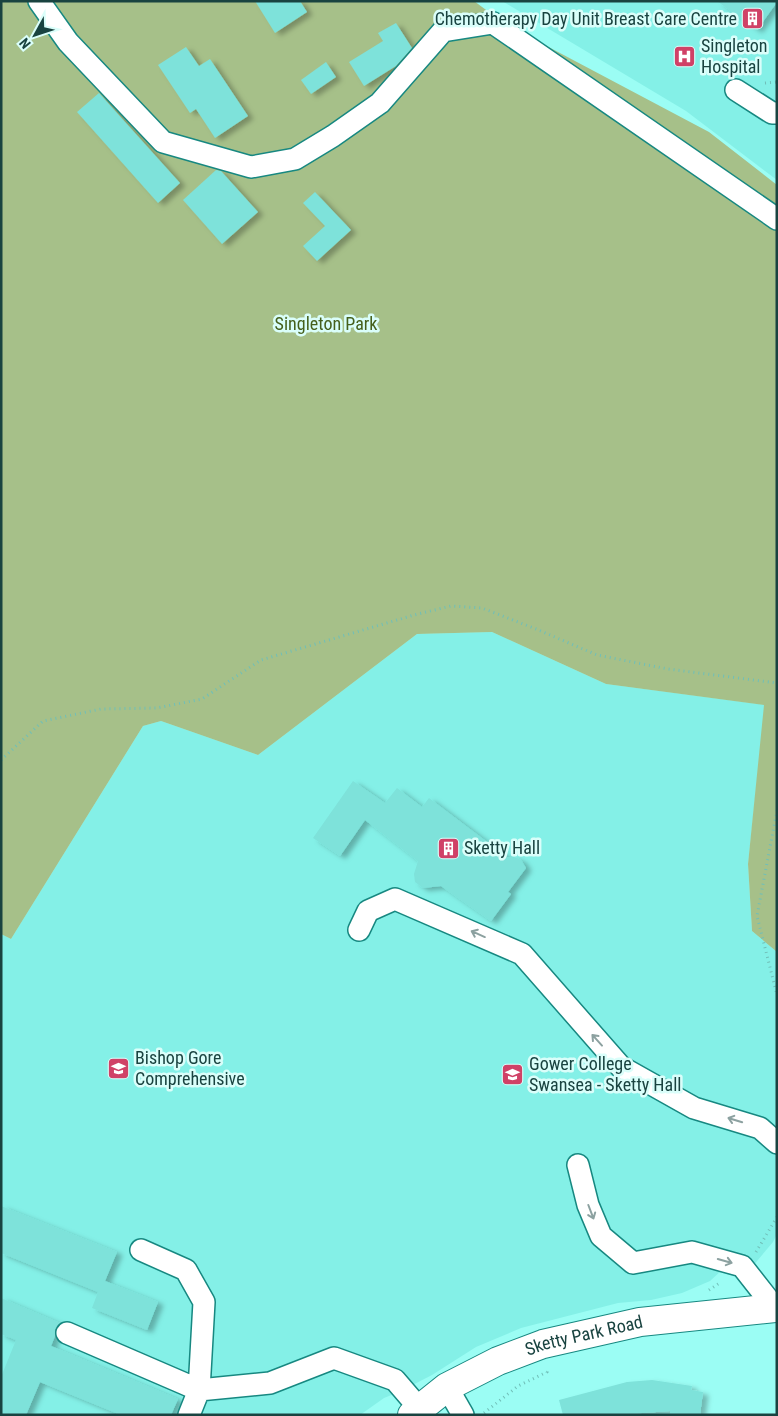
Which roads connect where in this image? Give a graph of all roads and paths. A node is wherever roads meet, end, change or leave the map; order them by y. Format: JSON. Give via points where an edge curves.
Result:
{"nodes":[{"id":1,"x":38,"y":1,"type":"edge"},
{"id":2,"x":736,"y":90,"type":"dead end"},
{"id":3,"x":777,"y":113,"type":"edge"},
{"id":4,"x":777,"y":219,"type":"edge"},
{"id":5,"x":777,"y":683,"type":"edge"},
{"id":6,"x":1,"y":760,"type":"edge"},
{"id":7,"x":777,"y":810,"type":"edge"},
{"id":8,"x":359,"y":930,"type":"dead end"},
{"id":9,"x":777,"y":995,"type":"edge"},
{"id":10,"x":777,"y":1143,"type":"edge"},
{"id":11,"x":578,"y":1165,"type":"dead end"},
{"id":12,"x":141,"y":1250,"type":"dead end"},
{"id":13,"x":776,"y":1307,"type":"edge"},
{"id":14,"x":67,"y":1333,"type":"dead end"},
{"id":15,"x":447,"y":1387,"type":"junction"},
{"id":16,"x":199,"y":1390,"type":"junction"},
{"id":17,"x":416,"y":1411,"type":"edge"},
{"id":18,"x":189,"y":1415,"type":"edge"},
{"id":19,"x":463,"y":1415,"type":"edge"}],
"edges":[{"from":1,"to":4,"type":"street","via":[[68,42],[163,142],[251,167],[295,159],[380,103],[443,31],[493,23]]},
{"from":2,"to":3,"type":"street"},
{"from":5,"to":6,"type":"path","via":[[668,669],[597,655],[482,608],[451,606],[261,660],[202,698],[157,708],[101,709],[43,721]]},
{"from":7,"to":9,"type":"path","via":[[757,916]]},
{"from":10,"to":8,"type":"street","one_way":true,"via":[[760,1128],[694,1108],[621,1067],[522,954],[395,899],[368,910]]},
{"from":11,"to":13,"type":"street","one_way":true,"via":[[588,1205],[601,1236],[633,1263],[692,1252],[742,1266]]},
{"from":12,"to":16,"type":"street","via":[[186,1270],[204,1302]]},
{"from":13,"to":15,"type":"main road","name":"Sketty Park Road","via":[[640,1322],[543,1344],[498,1361]]},
{"from":14,"to":16,"type":"street"},
{"from":15,"to":17,"type":"main road","name":"Sketty Park Road"},
{"from":15,"to":19,"type":"street"},
{"from":16,"to":17,"type":"street","via":[[270,1383],[334,1358],[395,1380]]},
{"from":16,"to":18,"type":"street"}]}
